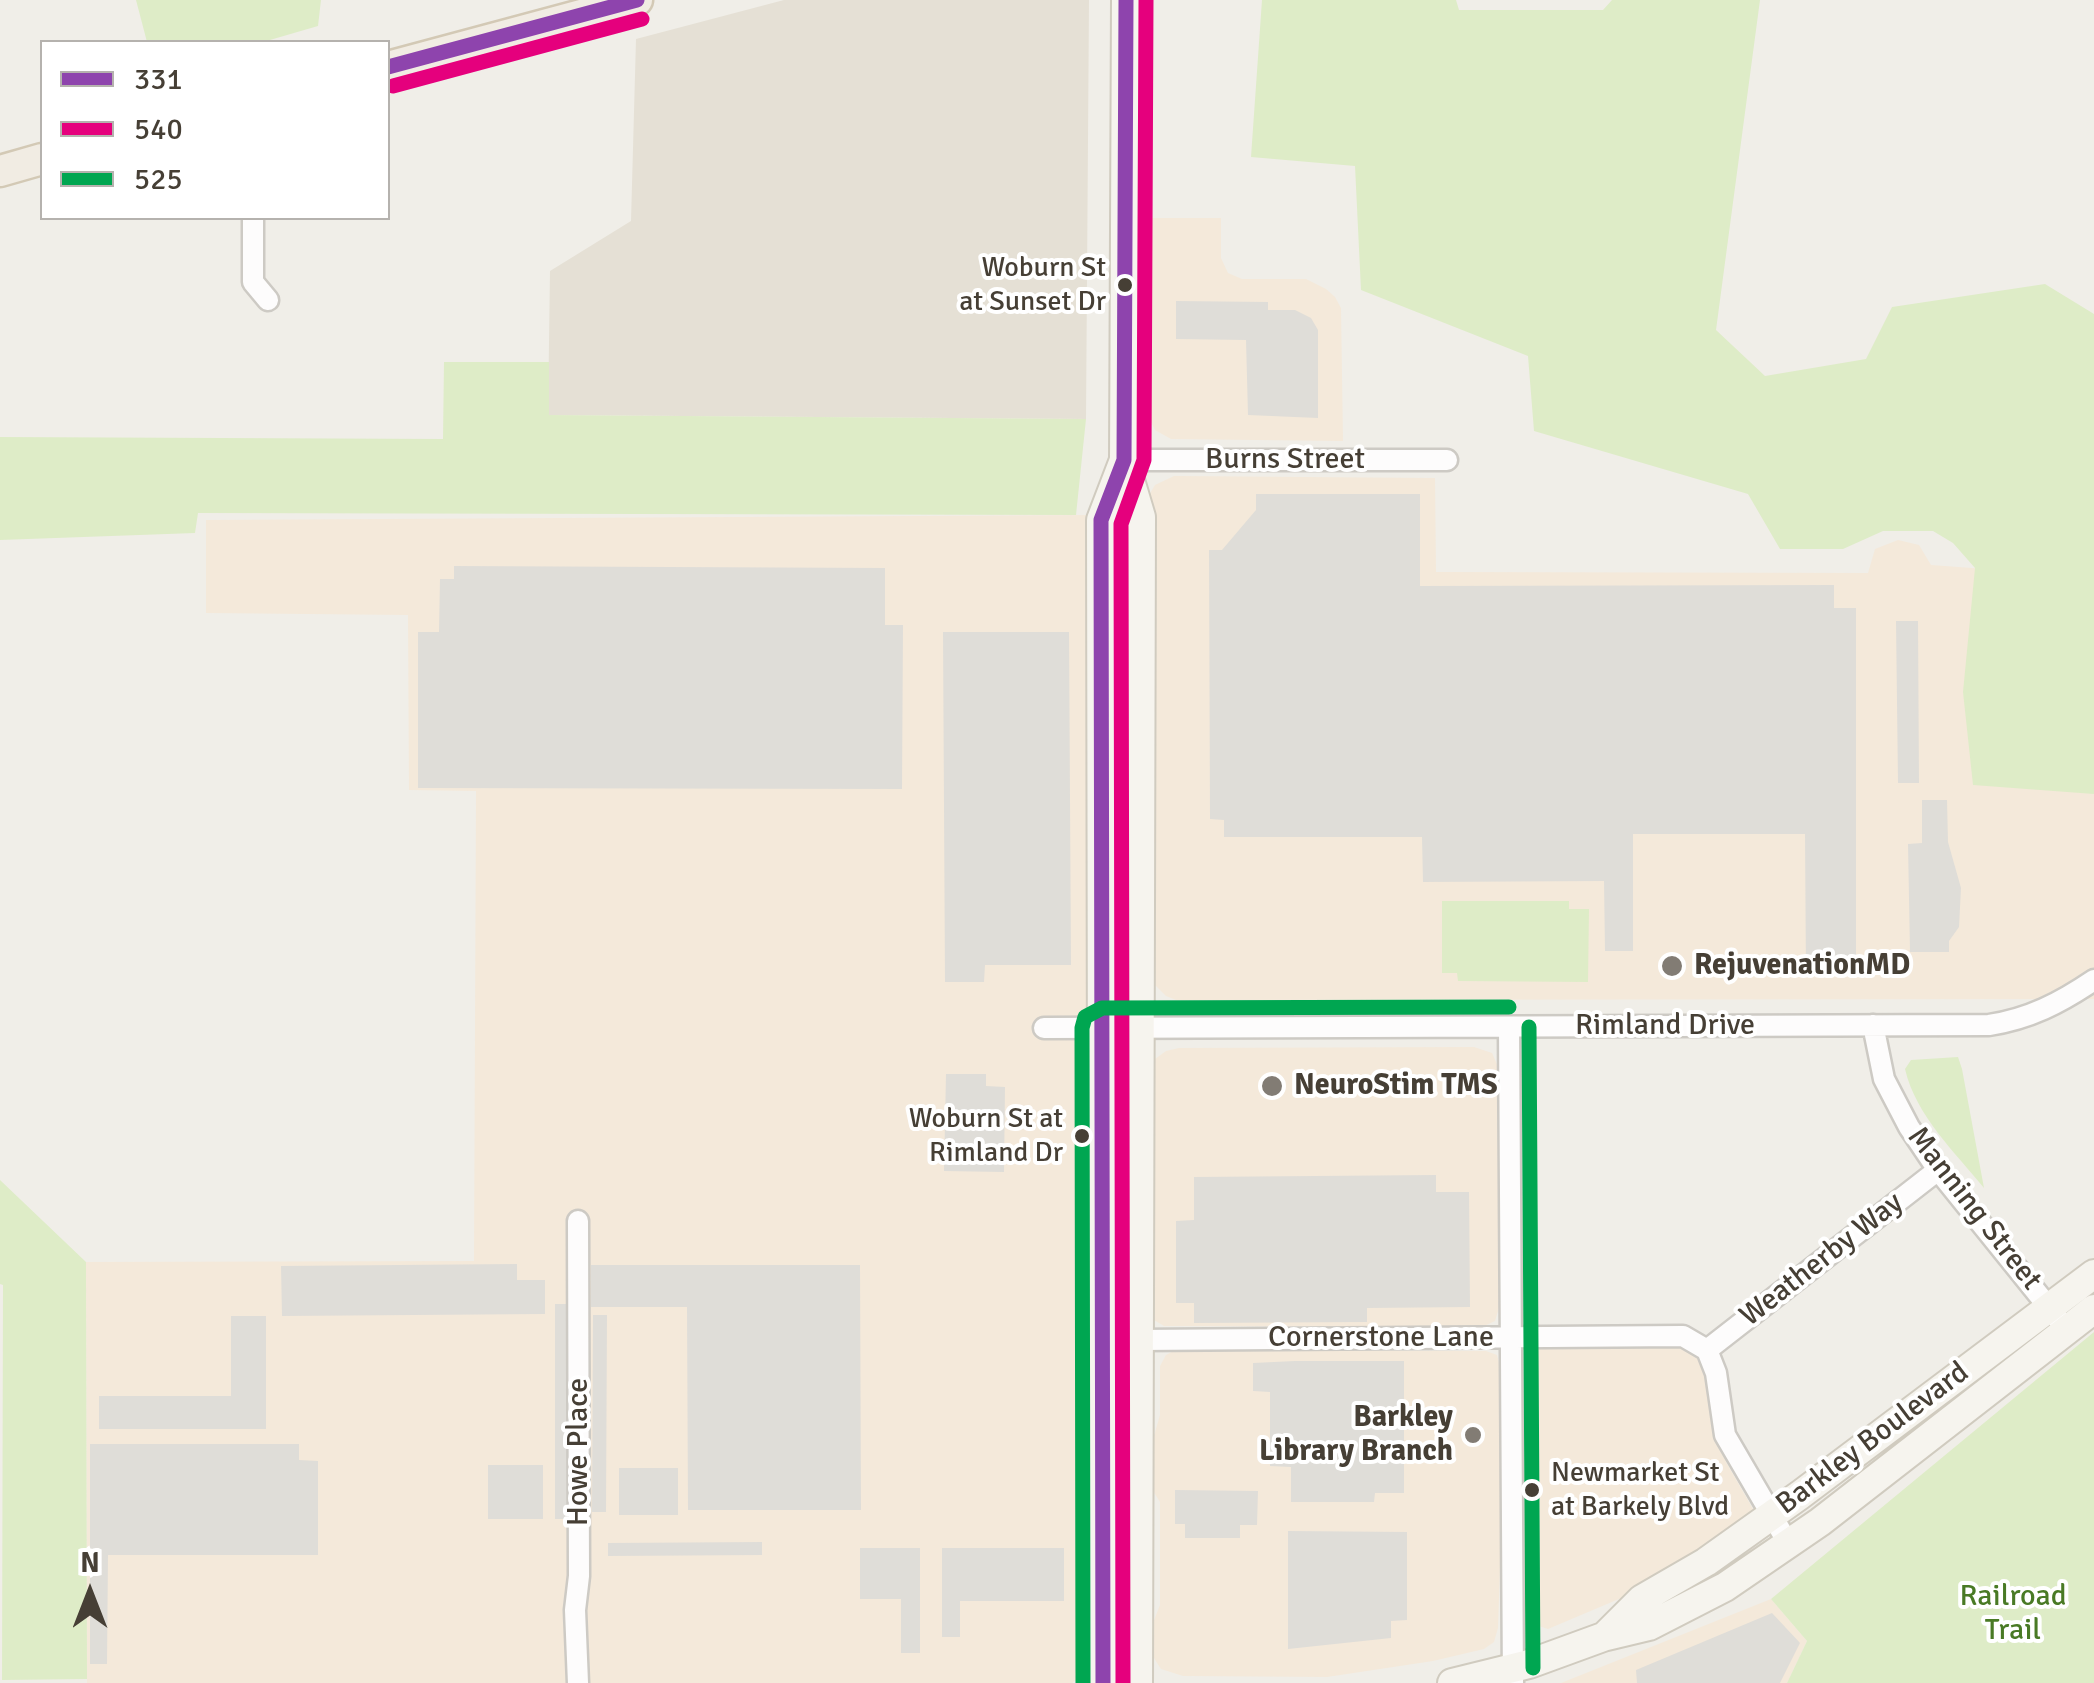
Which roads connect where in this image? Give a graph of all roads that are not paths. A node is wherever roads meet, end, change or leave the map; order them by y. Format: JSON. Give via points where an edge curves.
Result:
{"nodes":[{"id":1,"x":637,"y":0,"type":"edge"},
{"id":2,"x":1126,"y":0,"type":"edge"},
{"id":3,"x":390,"y":67,"type":"edge"},
{"id":4,"x":40,"y":159,"type":"edge"},
{"id":5,"x":0,"y":171,"type":"edge"},
{"id":6,"x":253,"y":220,"type":"edge"},
{"id":7,"x":268,"y":300,"type":"dead end"},
{"id":8,"x":1124,"y":460,"type":"junction"},
{"id":9,"x":1447,"y":460,"type":"dead end"},
{"id":10,"x":2094,"y":980,"type":"edge"},
{"id":11,"x":1873,"y":1026,"type":"junction"},
{"id":12,"x":1509,"y":1027,"type":"junction"},
{"id":13,"x":1044,"y":1028,"type":"dead end"},
{"id":14,"x":1102,"y":1028,"type":"junction"},
{"id":15,"x":1140,"y":1028,"type":"junction"},
{"id":16,"x":1938,"y":1170,"type":"junction"},
{"id":17,"x":578,"y":1222,"type":"dead end"},
{"id":18,"x":2094,"y":1274,"type":"edge"},
{"id":19,"x":2050,"y":1307,"type":"junction"},
{"id":20,"x":2094,"y":1309,"type":"edge"},
{"id":21,"x":2068,"y":1330,"type":"junction"},
{"id":22,"x":1511,"y":1338,"type":"junction"},
{"id":23,"x":1139,"y":1340,"type":"junction"},
{"id":24,"x":1707,"y":1350,"type":"junction"},
{"id":25,"x":1771,"y":1515,"type":"junction"},
{"id":26,"x":1788,"y":1544,"type":"junction"},
{"id":27,"x":1603,"y":1637,"type":"junction"},
{"id":28,"x":1513,"y":1676,"type":"edge"},
{"id":29,"x":578,"y":1683,"type":"edge"},
{"id":30,"x":1103,"y":1683,"type":"edge"},
{"id":31,"x":1138,"y":1683,"type":"edge"},
{"id":32,"x":1452,"y":1683,"type":"edge"}],
"edges":[{"from":1,"to":3,"type":"main road"},
{"from":2,"to":8,"type":"main road"},
{"from":4,"to":5,"type":"main road"},
{"from":6,"to":7,"type":"street","via":[[253,282]]},
{"from":8,"to":9,"type":"street","name":"Burns Street"},
{"from":8,"to":14,"type":"main road","via":[[1101,520]]},
{"from":8,"to":15,"type":"main road","via":[[1140,517]]},
{"from":10,"to":11,"type":"street","name":"Rimland Drive","via":[[2020,1020]]},
{"from":11,"to":12,"type":"street","name":"Rimland Drive"},
{"from":11,"to":16,"type":"street","name":"Manning Street","via":[[1884,1079]]},
{"from":12,"to":15,"type":"street","name":"Rimland Drive"},
{"from":12,"to":22,"type":"street"},
{"from":13,"to":14,"type":"street","name":"Rimland Drive"},
{"from":14,"to":15,"type":"street","name":"Rimland Drive"},
{"from":14,"to":30,"type":"main road"},
{"from":15,"to":23,"type":"main road"},
{"from":16,"to":19,"type":"street","name":"Manning Street"},
{"from":16,"to":24,"type":"street","name":"Weatherby Way"},
{"from":17,"to":29,"type":"street","name":"Howe Place"},
{"from":18,"to":19,"type":"main road","name":"Barkley Boulevard"},
{"from":19,"to":21,"type":"street","name":"Manning Street"},
{"from":19,"to":25,"type":"main road","name":"Barkley Boulevard"},
{"from":20,"to":21,"type":"main road","name":"Barkley Boulevard"},
{"from":21,"to":26,"type":"main road","name":"Barkley Boulevard"},
{"from":22,"to":23,"type":"street","name":"Cornerstone Lane"},
{"from":22,"to":24,"type":"street","name":"Cornerstone Lane","via":[[1683,1336]]},
{"from":22,"to":28,"type":"street"},
{"from":23,"to":31,"type":"main road"},
{"from":24,"to":25,"type":"street","via":[[1725,1435]]},
{"from":25,"to":26,"type":"street"},
{"from":25,"to":27,"type":"main road","name":"Barkley Boulevard","via":[[1642,1599]]},
{"from":26,"to":27,"type":"main road","name":"Barkley Boulevard","via":[[1725,1587],[1649,1626]]},
{"from":27,"to":28,"type":"main road","name":"Barkley Boulevard"},
{"from":28,"to":32,"type":"main road","name":"Barkley Boulevard"}]}
